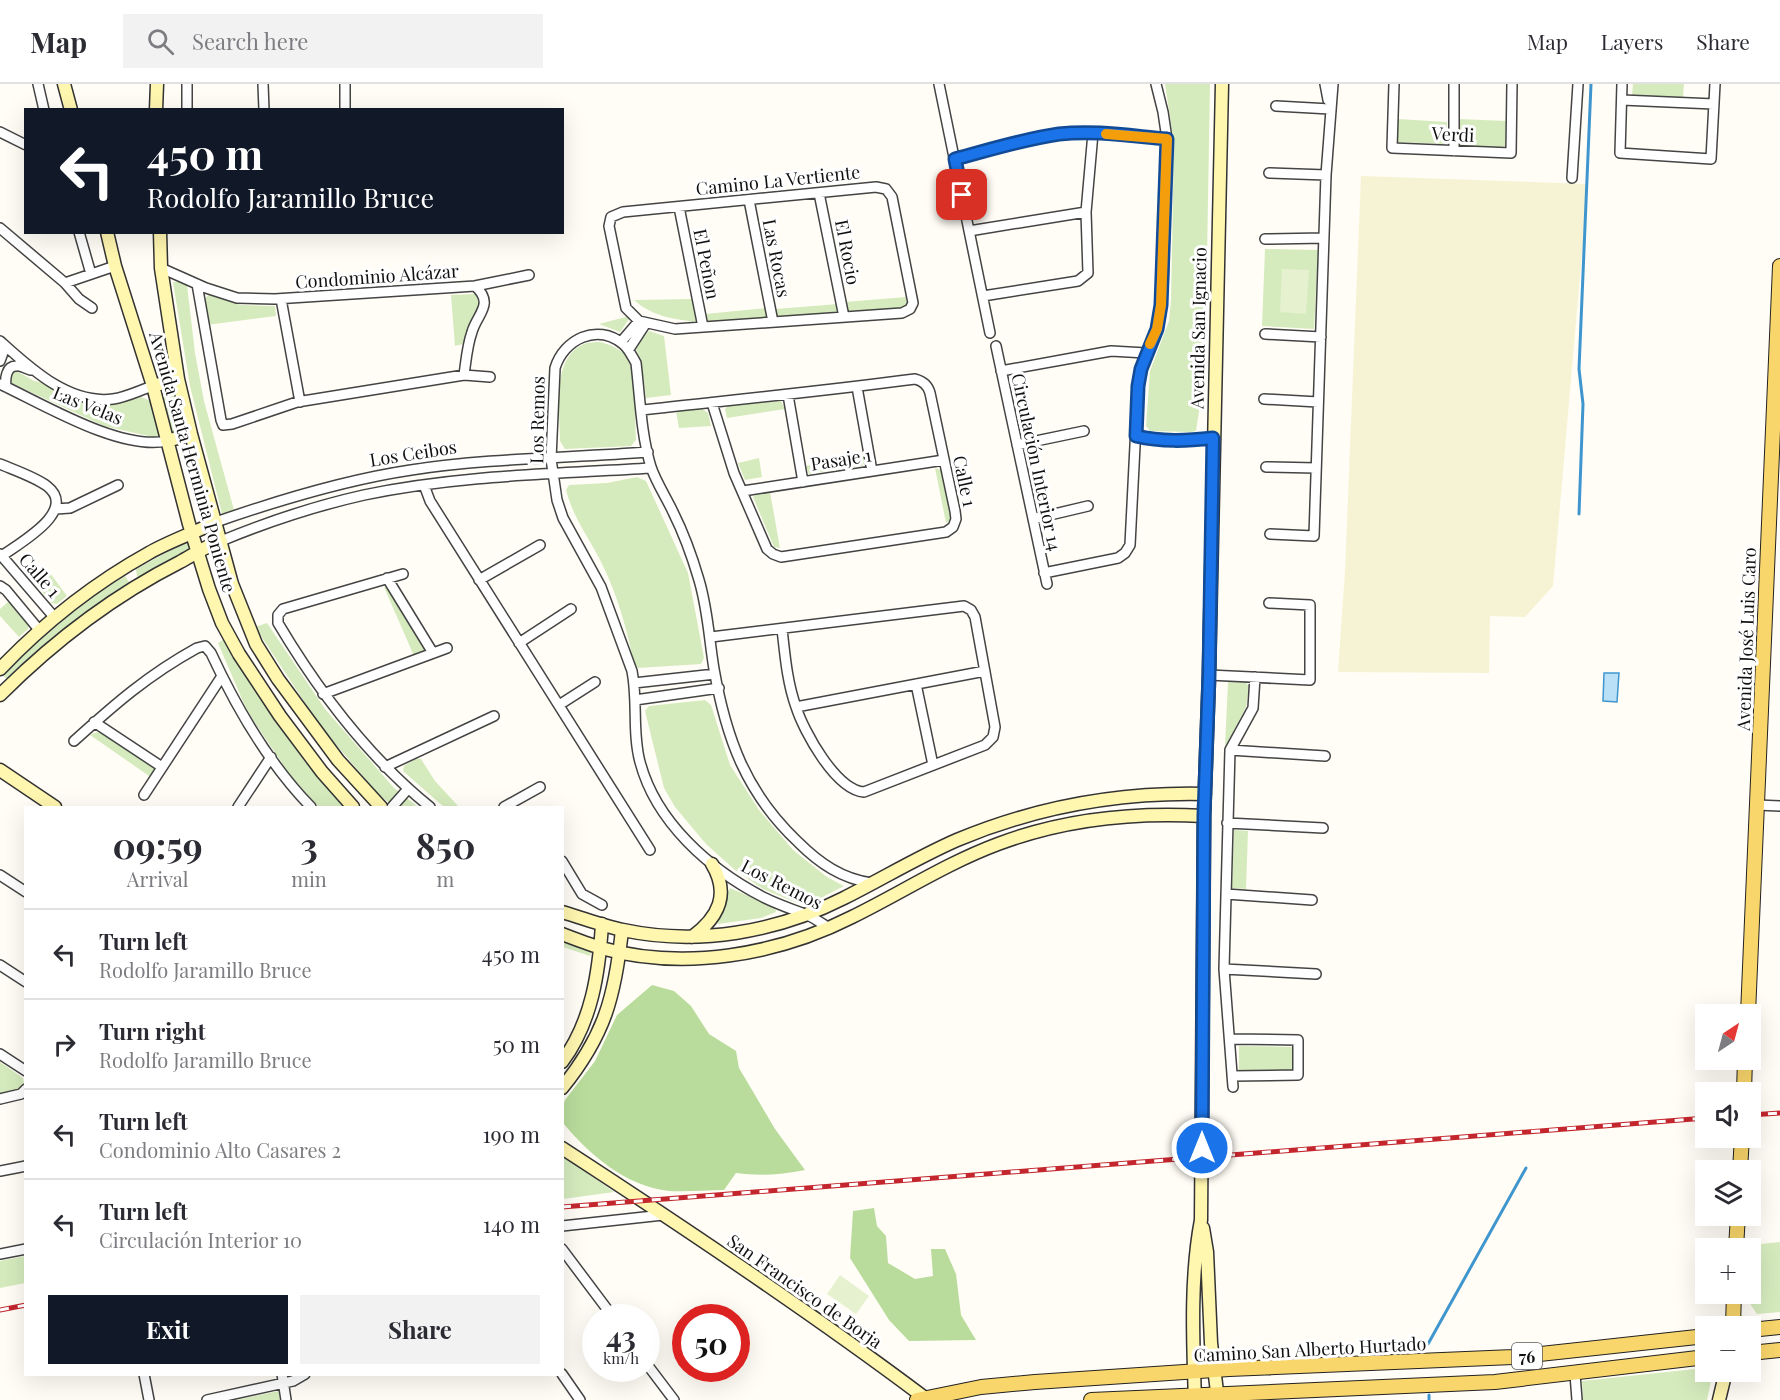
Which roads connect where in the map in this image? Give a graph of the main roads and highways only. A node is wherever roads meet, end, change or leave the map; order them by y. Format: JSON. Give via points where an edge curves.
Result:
{"nodes":[{"id":1,"x":1780,"y":266,"type":"edge"},
{"id":2,"x":1779,"y":318,"type":"edge"},
{"id":3,"x":1748,"y":1004,"type":"edge"},
{"id":4,"x":1780,"y":1327,"type":"edge"},
{"id":5,"x":1761,"y":1329,"type":"edge"},
{"id":6,"x":1695,"y":1337,"type":"edge"},
{"id":7,"x":1780,"y":1350,"type":"edge"},
{"id":8,"x":1761,"y":1352,"type":"edge"},
{"id":9,"x":1695,"y":1358,"type":"edge"},
{"id":10,"x":1218,"y":1397,"type":"edge"},
{"id":11,"x":1195,"y":1398,"type":"edge"},
{"id":12,"x":921,"y":1399,"type":"edge"},
{"id":13,"x":1091,"y":1400,"type":"edge"}],
"edges":[{"from":1,"to":2,"type":"main road","name":"Avenida José Luis Caro"},
{"from":2,"to":3,"type":"main road","name":"Avenida José Luis Caro"},
{"from":4,"to":5,"type":"main road"},
{"from":6,"to":12,"type":"main road","name":"Camino San Alberto Hurtado","number":"76","via":[[1513,1357],[1214,1370],[981,1387]]},
{"from":7,"to":8,"type":"main road"},
{"from":9,"to":10,"type":"main road","number":"76","via":[[1495,1382]]},
{"from":10,"to":11,"type":"main road","number":"76"},
{"from":11,"to":13,"type":"main road","number":"76"}]}
